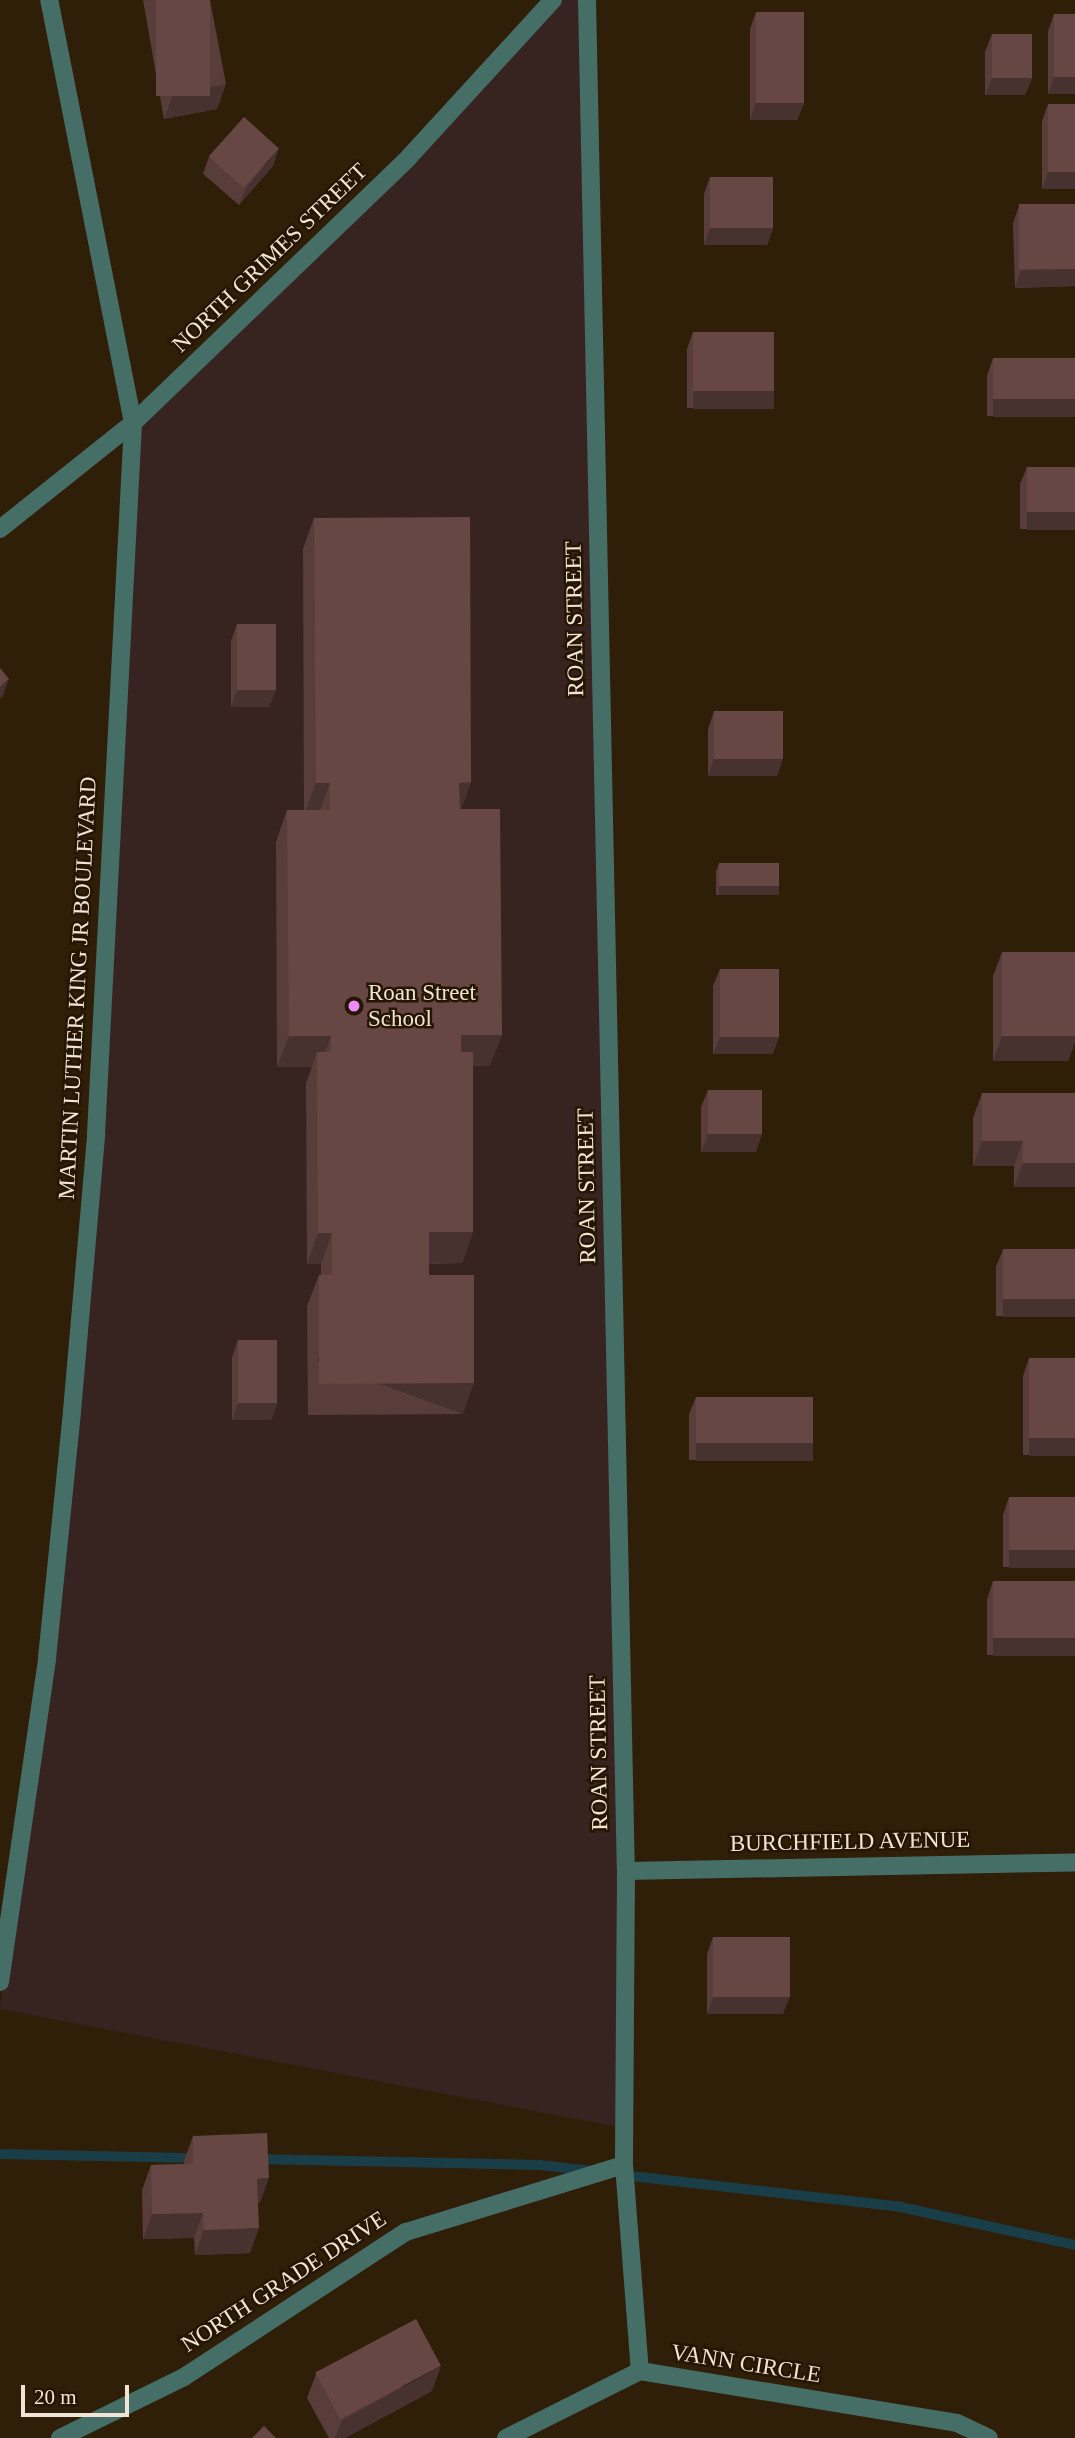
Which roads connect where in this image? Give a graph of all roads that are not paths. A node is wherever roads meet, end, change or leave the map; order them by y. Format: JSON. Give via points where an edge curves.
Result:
{"nodes":[{"id":1,"x":49,"y":0,"type":"edge"},
{"id":2,"x":553,"y":0,"type":"edge"},
{"id":3,"x":587,"y":0,"type":"edge"},
{"id":4,"x":132,"y":424,"type":"junction"},
{"id":5,"x":0,"y":529,"type":"edge"},
{"id":6,"x":1075,"y":1862,"type":"edge"},
{"id":7,"x":626,"y":1871,"type":"junction"},
{"id":8,"x":0,"y":1982,"type":"edge"},
{"id":9,"x":624,"y":2165,"type":"junction"},
{"id":10,"x":640,"y":2371,"type":"junction"},
{"id":11,"x":60,"y":2438,"type":"edge"},
{"id":12,"x":506,"y":2438,"type":"edge"},
{"id":13,"x":989,"y":2438,"type":"edge"}],
"edges":[{"from":1,"to":4,"type":"street","name":"MARTIN LUTHER KING JR BOULEVARD"},
{"from":2,"to":4,"type":"street","name":"NORTH GRIMES STREET","via":[[409,157]]},
{"from":3,"to":7,"type":"street","name":"ROAN STREET"},
{"from":4,"to":5,"type":"street","name":"NORTH GRIMES STREET"},
{"from":4,"to":8,"type":"street","name":"MARTIN LUTHER KING JR BOULEVARD","via":[[96,1134],[47,1658]]},
{"from":6,"to":7,"type":"street","name":"BURCHFIELD AVENUE"},
{"from":7,"to":9,"type":"street","name":"ROAN STREET"},
{"from":9,"to":10,"type":"street","name":"ROAN STREET"},
{"from":9,"to":11,"type":"street","name":"NORTH GRADE DRIVE","via":[[406,2232],[184,2377]]},
{"from":10,"to":12,"type":"street","name":"VANN CIRCLE"},
{"from":10,"to":13,"type":"street","name":"VANN CIRCLE","via":[[957,2423]]}]}
